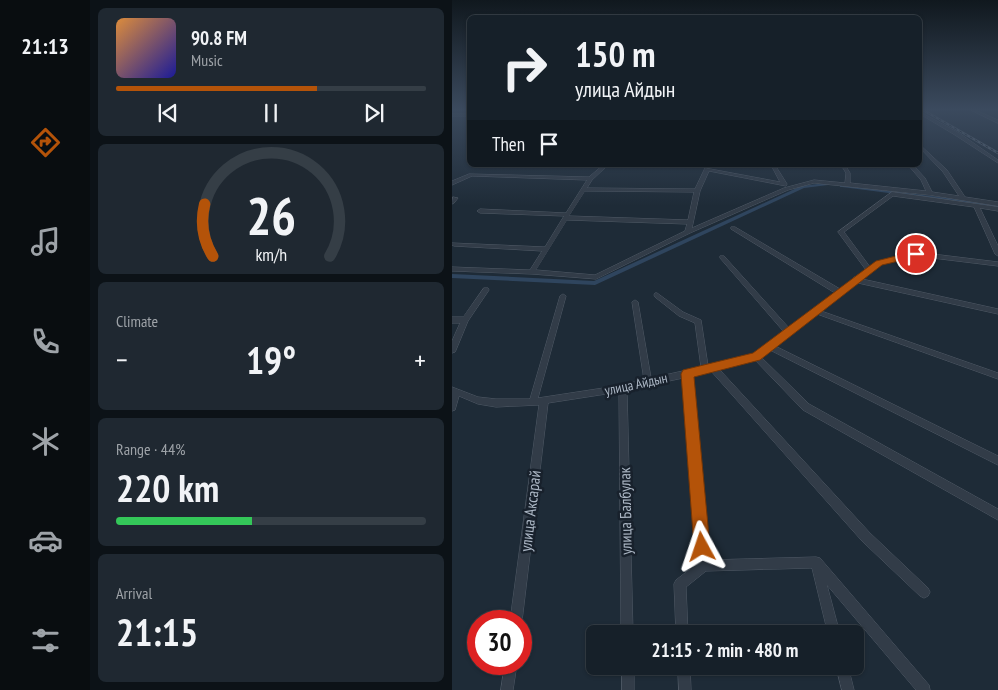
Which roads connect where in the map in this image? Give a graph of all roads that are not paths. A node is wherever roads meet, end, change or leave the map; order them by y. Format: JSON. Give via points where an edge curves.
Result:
{"nodes":[{"id":1,"x":969,"y":142,"type":"edge"},
{"id":2,"x":922,"y":148,"type":"edge"},
{"id":3,"x":998,"y":162,"type":"edge"},
{"id":4,"x":604,"y":167,"type":"edge"},
{"id":5,"x":773,"y":167,"type":"edge"},
{"id":6,"x":844,"y":167,"type":"edge"},
{"id":7,"x":912,"y":167,"type":"edge"},
{"id":8,"x":590,"y":179,"type":"junction"},
{"id":9,"x":452,"y":183,"type":"edge"},
{"id":10,"x":848,"y":183,"type":"junction"},
{"id":11,"x":785,"y":186,"type":"junction"},
{"id":12,"x":585,"y":189,"type":"junction"},
{"id":13,"x":697,"y":191,"type":"junction"},
{"id":14,"x":930,"y":193,"type":"junction"},
{"id":15,"x":963,"y":198,"type":"junction"},
{"id":16,"x":998,"y":204,"type":"edge"},
{"id":17,"x":976,"y":206,"type":"junction"},
{"id":18,"x":998,"y":209,"type":"edge"},
{"id":19,"x":480,"y":211,"type":"dead end"},
{"id":20,"x":567,"y":217,"type":"junction"},
{"id":21,"x":690,"y":222,"type":"junction"},
{"id":22,"x":733,"y":228,"type":"dead end"},
{"id":23,"x":688,"y":232,"type":"junction"},
{"id":24,"x":454,"y":244,"type":"dead end"},
{"id":25,"x":547,"y":249,"type":"junction"},
{"id":26,"x":998,"y":254,"type":"edge"},
{"id":27,"x":722,"y":257,"type":"dead end"},
{"id":28,"x":998,"y":264,"type":"edge"},
{"id":29,"x":452,"y":269,"type":"edge"},
{"id":30,"x":869,"y":270,"type":"junction"},
{"id":31,"x":532,"y":272,"type":"junction"},
{"id":32,"x":855,"y":280,"type":"junction"},
{"id":33,"x":486,"y":290,"type":"dead end"},
{"id":34,"x":839,"y":292,"type":"junction"},
{"id":35,"x":657,"y":295,"type":"dead end"},
{"id":36,"x":563,"y":296,"type":"dead end"},
{"id":37,"x":635,"y":302,"type":"dead end"},
{"id":38,"x":816,"y":311,"type":"junction"},
{"id":39,"x":998,"y":312,"type":"edge"},
{"id":40,"x":452,"y":320,"type":"edge"},
{"id":41,"x":465,"y":320,"type":"junction"},
{"id":42,"x":788,"y":332,"type":"junction"},
{"id":43,"x":770,"y":346,"type":"junction"},
{"id":44,"x":452,"y":350,"type":"edge"},
{"id":45,"x":756,"y":357,"type":"junction"},
{"id":46,"x":708,"y":368,"type":"junction"},
{"id":47,"x":687,"y":374,"type":"junction"},
{"id":48,"x":998,"y":376,"type":"edge"},
{"id":49,"x":648,"y":382,"type":"junction"},
{"id":50,"x":622,"y":388,"type":"junction"},
{"id":51,"x":454,"y":391,"type":"edge"},
{"id":52,"x":544,"y":401,"type":"junction"},
{"id":53,"x":533,"y":402,"type":"junction"},
{"id":54,"x":452,"y":407,"type":"edge"},
{"id":55,"x":998,"y":461,"type":"edge"},
{"id":56,"x":998,"y":515,"type":"edge"},
{"id":57,"x":816,"y":562,"type":"junction"},
{"id":58,"x":704,"y":566,"type":"junction"},
{"id":59,"x":924,"y":592,"type":"dead end"},
{"id":60,"x":517,"y":610,"type":"edge"},
{"id":61,"x":627,"y":625,"type":"edge"},
{"id":62,"x":682,"y":625,"type":"edge"},
{"id":63,"x":832,"y":625,"type":"edge"},
{"id":64,"x":509,"y":675,"type":"edge"},
{"id":65,"x":628,"y":675,"type":"edge"},
{"id":66,"x":684,"y":675,"type":"edge"},
{"id":67,"x":844,"y":675,"type":"edge"},
{"id":68,"x":507,"y":690,"type":"edge"},
{"id":69,"x":628,"y":690,"type":"edge"},
{"id":70,"x":685,"y":690,"type":"edge"},
{"id":71,"x":848,"y":690,"type":"edge"},
{"id":72,"x":924,"y":690,"type":"edge"}],
"edges":[{"from":1,"to":3,"type":"street"},
{"from":2,"to":15,"type":"street","via":[[945,170]]},
{"from":4,"to":8,"type":"street"},
{"from":5,"to":11,"type":"street"},
{"from":6,"to":10,"type":"street"},
{"from":7,"to":14,"type":"street"},
{"from":8,"to":9,"type":"street","via":[[471,174]]},
{"from":8,"to":12,"type":"street"},
{"from":10,"to":11,"type":"street","via":[[814,181]]},
{"from":10,"to":14,"type":"street"},
{"from":11,"to":13,"type":"street","via":[[707,169]]},
{"from":11,"to":23,"type":"street"},
{"from":12,"to":13,"type":"street"},
{"from":12,"to":20,"type":"street"},
{"from":13,"to":21,"type":"street"},
{"from":14,"to":15,"type":"street"},
{"from":15,"to":16,"type":"street"},
{"from":17,"to":18,"type":"street"},
{"from":17,"to":26,"type":"street"},
{"from":17,"to":30,"type":"street","via":[[892,194],[841,232]]},
{"from":19,"to":20,"type":"street"},
{"from":20,"to":21,"type":"street"},
{"from":20,"to":25,"type":"street"},
{"from":21,"to":23,"type":"street"},
{"from":22,"to":34,"type":"street"},
{"from":23,"to":31,"type":"street","via":[[596,277]]},
{"from":24,"to":25,"type":"street"},
{"from":25,"to":31,"type":"street"},
{"from":27,"to":42,"type":"street"},
{"from":28,"to":30,"type":"street","name":"улица Айдын","via":[[916,254],[879,263]]},
{"from":29,"to":31,"type":"street"},
{"from":30,"to":32,"type":"street","name":"улица Айдын"},
{"from":32,"to":34,"type":"street","name":"улица Айдын"},
{"from":32,"to":39,"type":"street"},
{"from":33,"to":41,"type":"street"},
{"from":34,"to":38,"type":"street","name":"улица Айдын"},
{"from":35,"to":46,"type":"street","via":[[681,314],[698,322]]},
{"from":36,"to":53,"type":"street"},
{"from":37,"to":49,"type":"street"},
{"from":38,"to":42,"type":"street","name":"улица Айдын"},
{"from":38,"to":48,"type":"street"},
{"from":40,"to":41,"type":"street"},
{"from":41,"to":44,"type":"street"},
{"from":42,"to":43,"type":"street","name":"улица Айдын"},
{"from":43,"to":45,"type":"street","name":"улица Айдын"},
{"from":43,"to":55,"type":"street"},
{"from":45,"to":46,"type":"street","name":"улица Айдын"},
{"from":45,"to":56,"type":"street","via":[[806,407]]},
{"from":46,"to":47,"type":"street","name":"улица Айдын"},
{"from":46,"to":59,"type":"street","via":[[866,537]]},
{"from":47,"to":49,"type":"street","name":"улица Айдын"},
{"from":47,"to":58,"type":"street"},
{"from":49,"to":50,"type":"street","name":"улица Айдын"},
{"from":50,"to":52,"type":"street","name":"улица Айдын"},
{"from":50,"to":61,"type":"street","name":"улица Балбулак"},
{"from":51,"to":53,"type":"street","name":"улица Айдын","via":[[496,403]]},
{"from":51,"to":54,"type":"street"},
{"from":52,"to":53,"type":"street","name":"улица Айдын"},
{"from":52,"to":60,"type":"street","name":"улица Аксарай"},
{"from":57,"to":58,"type":"street"},
{"from":57,"to":63,"type":"street"},
{"from":57,"to":72,"type":"street"},
{"from":58,"to":62,"type":"street","via":[[680,584]]},
{"from":64,"to":68,"type":"street"},
{"from":65,"to":69,"type":"street"},
{"from":66,"to":70,"type":"street"},
{"from":67,"to":71,"type":"street"}]}
